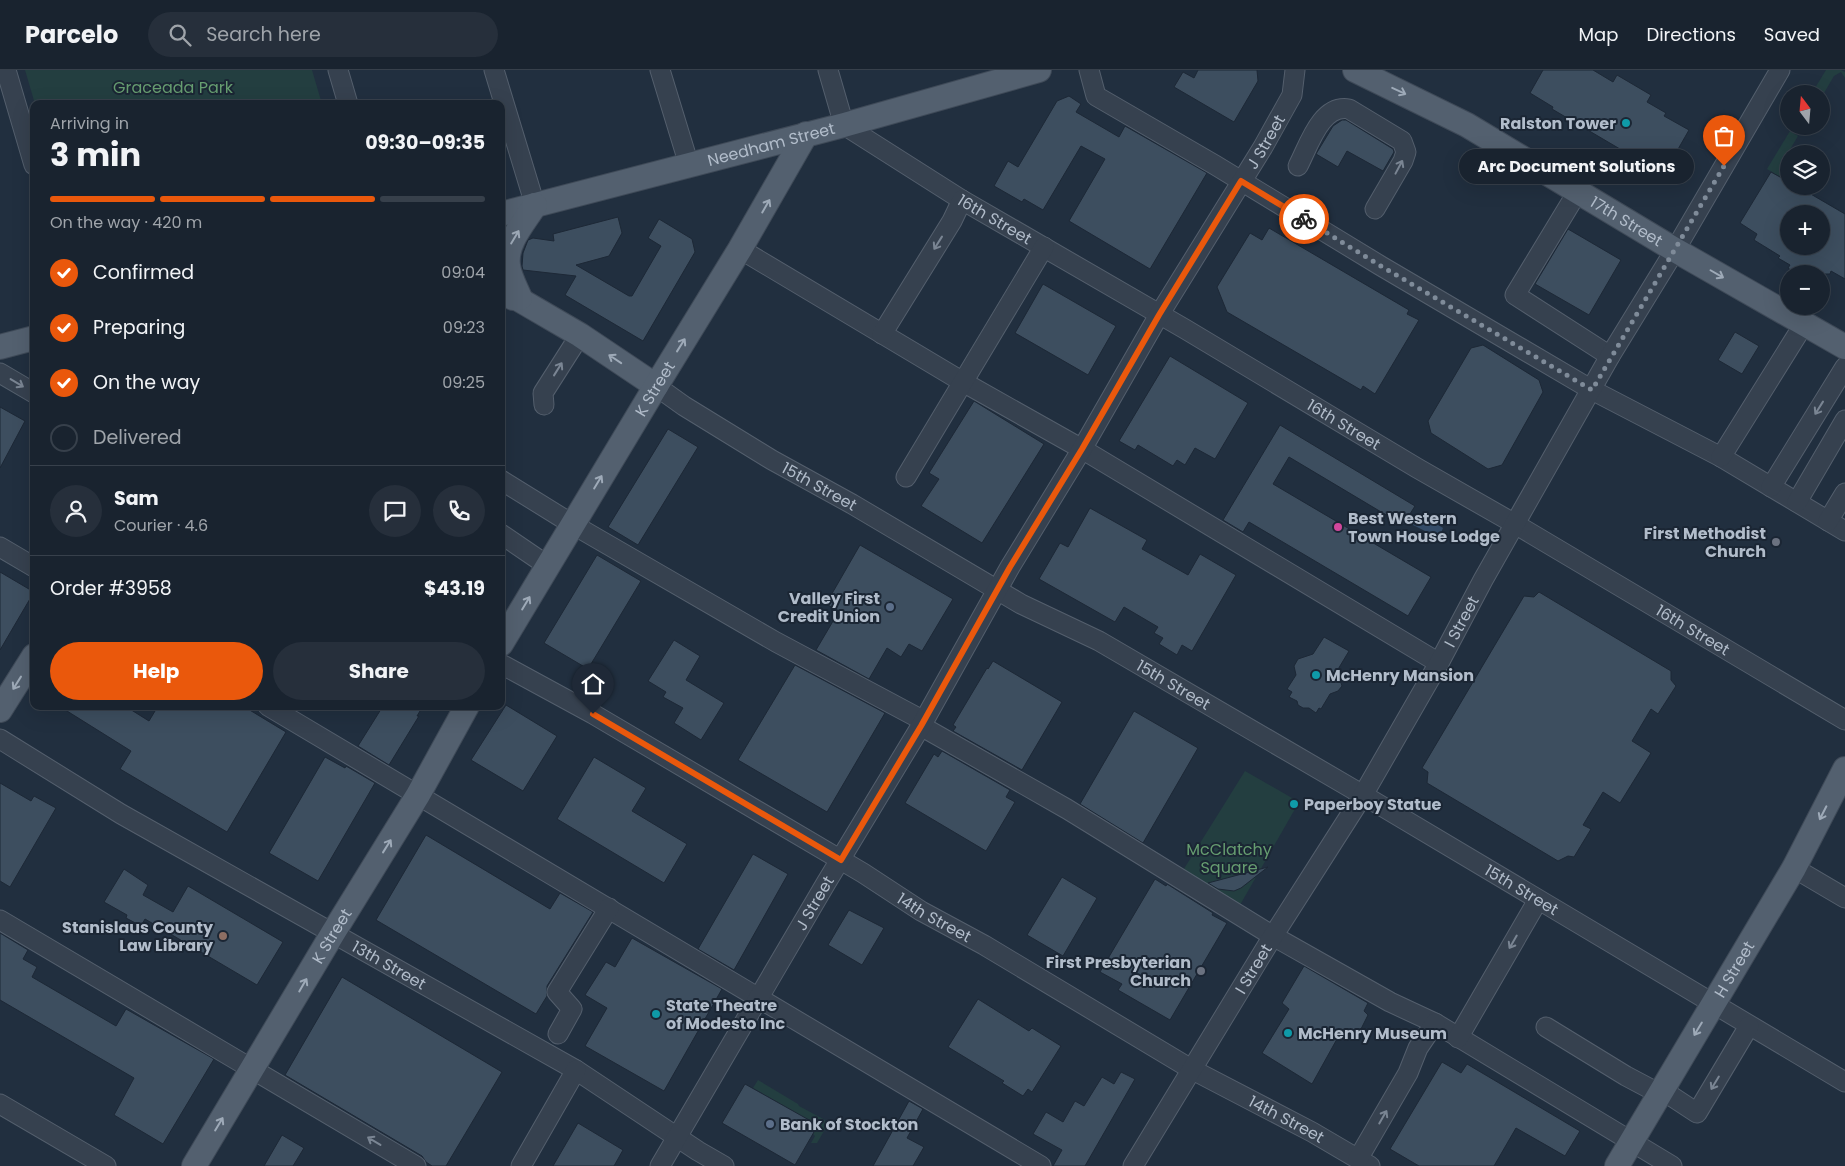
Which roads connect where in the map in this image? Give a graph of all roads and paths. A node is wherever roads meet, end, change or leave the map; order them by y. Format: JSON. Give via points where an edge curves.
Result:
{"nodes":[{"id":1,"x":6,"y":70,"type":"edge"},
{"id":2,"x":338,"y":70,"type":"edge"},
{"id":3,"x":494,"y":70,"type":"edge"},
{"id":4,"x":660,"y":70,"type":"edge"},
{"id":5,"x":828,"y":70,"type":"edge"},
{"id":6,"x":1039,"y":70,"type":"edge"},
{"id":7,"x":1089,"y":70,"type":"edge"},
{"id":8,"x":1295,"y":70,"type":"edge"},
{"id":9,"x":1355,"y":70,"type":"edge"},
{"id":10,"x":1780,"y":70,"type":"edge"},
{"id":11,"x":997,"y":75,"type":"edge"},
{"id":12,"x":347,"y":100,"type":"edge"},
{"id":13,"x":503,"y":100,"type":"edge"},
{"id":14,"x":505,"y":106,"type":"edge"},
{"id":15,"x":844,"y":125,"type":"junction"},
{"id":16,"x":806,"y":134,"type":"junction"},
{"id":17,"x":30,"y":151,"type":"edge"},
{"id":18,"x":689,"y":165,"type":"junction"},
{"id":19,"x":1298,"y":166,"type":"dead end"},
{"id":20,"x":1241,"y":181,"type":"junction"},
{"id":21,"x":1578,"y":192,"type":"junction"},
{"id":22,"x":962,"y":200,"type":"junction"},
{"id":23,"x":535,"y":205,"type":"junction"},
{"id":24,"x":1375,"y":209,"type":"dead end"},
{"id":25,"x":505,"y":213,"type":"edge"},
{"id":26,"x":1044,"y":247,"type":"junction"},
{"id":27,"x":740,"y":249,"type":"junction"},
{"id":28,"x":1675,"y":250,"type":"junction"},
{"id":29,"x":508,"y":294,"type":"edge"},
{"id":30,"x":1159,"y":315,"type":"junction"},
{"id":31,"x":1804,"y":324,"type":"junction"},
{"id":32,"x":882,"y":334,"type":"junction"},
{"id":33,"x":580,"y":335,"type":"junction"},
{"id":34,"x":30,"y":339,"type":"edge"},
{"id":35,"x":0,"y":347,"type":"edge"},
{"id":36,"x":1845,"y":347,"type":"edge"},
{"id":37,"x":1610,"y":356,"type":"junction"},
{"id":38,"x":1845,"y":367,"type":"edge"},
{"id":39,"x":0,"y":373,"type":"edge"},
{"id":40,"x":963,"y":382,"type":"junction"},
{"id":41,"x":656,"y":386,"type":"junction"},
{"id":42,"x":1592,"y":390,"type":"junction"},
{"id":43,"x":30,"y":392,"type":"edge"},
{"id":44,"x":544,"y":405,"type":"dead end"},
{"id":45,"x":1845,"y":420,"type":"edge"},
{"id":46,"x":1082,"y":449,"type":"junction"},
{"id":47,"x":1721,"y":457,"type":"junction"},
{"id":48,"x":906,"y":478,"type":"dead end"},
{"id":49,"x":505,"y":482,"type":"edge"},
{"id":50,"x":1771,"y":487,"type":"junction"},
{"id":51,"x":1845,"y":493,"type":"edge"},
{"id":52,"x":1797,"y":502,"type":"junction"},
{"id":53,"x":1828,"y":521,"type":"junction"},
{"id":54,"x":572,"y":524,"type":"junction"},
{"id":55,"x":1515,"y":524,"type":"junction"},
{"id":56,"x":1845,"y":531,"type":"edge"},
{"id":57,"x":505,"y":537,"type":"edge"},
{"id":58,"x":0,"y":547,"type":"edge"},
{"id":59,"x":30,"y":565,"type":"edge"},
{"id":60,"x":548,"y":566,"type":"junction"},
{"id":61,"x":998,"y":590,"type":"junction"},
{"id":62,"x":505,"y":637,"type":"edge"},
{"id":63,"x":30,"y":662,"type":"edge"},
{"id":64,"x":1439,"y":663,"type":"junction"},
{"id":65,"x":505,"y":666,"type":"edge"},
{"id":66,"x":0,"y":710,"type":"edge"},
{"id":67,"x":275,"y":710,"type":"edge"},
{"id":68,"x":465,"y":710,"type":"edge"},
{"id":69,"x":1845,"y":720,"type":"edge"},
{"id":70,"x":923,"y":724,"type":"junction"},
{"id":71,"x":0,"y":739,"type":"edge"},
{"id":72,"x":1845,"y":769,"type":"edge"},
{"id":73,"x":418,"y":795,"type":"junction"},
{"id":74,"x":1363,"y":795,"type":"junction"},
{"id":75,"x":841,"y":860,"type":"junction"},
{"id":76,"x":1794,"y":868,"type":"junction"},
{"id":77,"x":1845,"y":898,"type":"edge"},
{"id":78,"x":1538,"y":900,"type":"junction"},
{"id":79,"x":609,"y":908,"type":"junction"},
{"id":80,"x":0,"y":920,"type":"edge"},
{"id":81,"x":333,"y":933,"type":"junction"},
{"id":82,"x":1273,"y":936,"type":"junction"},
{"id":83,"x":759,"y":997,"type":"junction"},
{"id":84,"x":1713,"y":1005,"type":"junction"},
{"id":85,"x":1435,"y":1023,"type":"junction"},
{"id":86,"x":1749,"y":1026,"type":"junction"},
{"id":87,"x":1546,"y":1027,"type":"dead end"},
{"id":88,"x":558,"y":1034,"type":"dead end"},
{"id":89,"x":1458,"y":1038,"type":"junction"},
{"id":90,"x":253,"y":1069,"type":"junction"},
{"id":91,"x":1191,"y":1069,"type":"junction"},
{"id":92,"x":576,"y":1070,"type":"junction"},
{"id":93,"x":1845,"y":1082,"type":"edge"},
{"id":94,"x":1661,"y":1092,"type":"junction"},
{"id":95,"x":0,"y":1104,"type":"edge"},
{"id":96,"x":677,"y":1136,"type":"junction"},
{"id":97,"x":1631,"y":1142,"type":"junction"},
{"id":98,"x":1364,"y":1162,"type":"edge"},
{"id":99,"x":106,"y":1166,"type":"edge"},
{"id":100,"x":194,"y":1166,"type":"edge"},
{"id":101,"x":416,"y":1166,"type":"edge"},
{"id":102,"x":520,"y":1166,"type":"edge"},
{"id":103,"x":660,"y":1166,"type":"edge"},
{"id":104,"x":724,"y":1166,"type":"edge"},
{"id":105,"x":1041,"y":1166,"type":"edge"},
{"id":106,"x":1133,"y":1166,"type":"edge"},
{"id":107,"x":1617,"y":1166,"type":"edge"},
{"id":108,"x":1672,"y":1166,"type":"edge"}],
"edges":[{"from":1,"to":17,"type":"street"},
{"from":2,"to":12,"type":"street"},
{"from":3,"to":13,"type":"street"},
{"from":4,"to":18,"type":"street"},
{"from":5,"to":15,"type":"street"},
{"from":6,"to":11,"type":"main road","name":"Needham Street"},
{"from":7,"to":20,"type":"street","via":[[1096,96]]},
{"from":8,"to":20,"type":"street","name":"J Street","via":[[1292,95]]},
{"from":9,"to":21,"type":"main road","name":"17th Street","one_way":true,"via":[[1468,125]]},
{"from":10,"to":28,"type":"street","name":"I Street"},
{"from":11,"to":15,"type":"main road","name":"Needham Street"},
{"from":14,"to":23,"type":"street"},
{"from":15,"to":16,"type":"main road","name":"Needham Street"},
{"from":15,"to":22,"type":"street","name":"16th Street"},
{"from":16,"to":18,"type":"main road","name":"Needham Street"},
{"from":27,"to":16,"type":"main road","name":"K Street","one_way":true},
{"from":18,"to":23,"type":"main road","name":"Needham Street"},
{"from":24,"to":19,"type":"street","one_way":true,"via":[[1406,152],[1402,142],[1349,109],[1340,107],[1328,113]]},
{"from":20,"to":30,"type":"street","name":"J Street"},
{"from":20,"to":42,"type":"street"},
{"from":21,"to":28,"type":"main road","name":"17th Street"},
{"from":21,"to":37,"type":"street","via":[[1515,295]]},
{"from":22,"to":26,"type":"street","name":"16th Street"},
{"from":22,"to":32,"type":"street","one_way":true,"via":[[952,222]]},
{"from":23,"to":25,"type":"main road","name":"Needham Street"},
{"from":29,"to":23,"type":"main road","one_way":true,"via":[[508,252],[512,240]]},
{"from":26,"to":30,"type":"street","name":"16th Street"},
{"from":26,"to":40,"type":"street"},
{"from":27,"to":32,"type":"street"},
{"from":41,"to":27,"type":"main road","name":"K Street","one_way":true},
{"from":28,"to":31,"type":"main road","name":"17th Street","one_way":true},
{"from":28,"to":37,"type":"street","name":"I Street"},
{"from":29,"to":33,"type":"main road","name":"15th Street"},
{"from":30,"to":46,"type":"street","name":"J Street"},
{"from":30,"to":55,"type":"street","name":"16th Street"},
{"from":31,"to":36,"type":"main road","name":"17th Street"},
{"from":31,"to":47,"type":"street"},
{"from":32,"to":40,"type":"street"},
{"from":41,"to":33,"type":"main road","name":"15th Street","one_way":true},
{"from":44,"to":33,"type":"street","one_way":true,"via":[[543,393]]},
{"from":34,"to":35,"type":"main road"},
{"from":37,"to":42,"type":"street","name":"I Street"},
{"from":38,"to":50,"type":"street","one_way":true},
{"from":39,"to":43,"type":"street","one_way":true},
{"from":40,"to":46,"type":"street"},
{"from":40,"to":48,"type":"street"},
{"from":54,"to":41,"type":"main road","name":"K Street","one_way":true},
{"from":41,"to":61,"type":"street","name":"15th Street","via":[[772,460]]},
{"from":42,"to":47,"type":"street"},
{"from":42,"to":55,"type":"street","name":"I Street"},
{"from":45,"to":52,"type":"street"},
{"from":46,"to":61,"type":"street","name":"J Street"},
{"from":46,"to":64,"type":"street"},
{"from":47,"to":50,"type":"street"},
{"from":49,"to":54,"type":"street"},
{"from":50,"to":52,"type":"street"},
{"from":51,"to":53,"type":"street"},
{"from":52,"to":53,"type":"street"},
{"from":53,"to":56,"type":"street"},
{"from":54,"to":60,"type":"main road","name":"K Street"},
{"from":54,"to":70,"type":"street"},
{"from":55,"to":64,"type":"street","name":"I Street"},
{"from":55,"to":69,"type":"street","name":"16th Street"},
{"from":57,"to":60,"type":"street"},
{"from":58,"to":59,"type":"street"},
{"from":62,"to":60,"type":"main road","name":"K Street","one_way":true},
{"from":61,"to":70,"type":"street","name":"J Street"},
{"from":61,"to":74,"type":"street","name":"15th Street","via":[[1099,641]]},
{"from":63,"to":66,"type":"main road","one_way":true},
{"from":64,"to":74,"type":"street","name":"I Street"},
{"from":65,"to":75,"type":"street","name":"14th Street","via":[[593,714]]},
{"from":67,"to":73,"type":"street"},
{"from":68,"to":73,"type":"main road","name":"K Street"},
{"from":70,"to":75,"type":"street","name":"J Street"},
{"from":70,"to":82,"type":"street"},
{"from":71,"to":81,"type":"street","name":"13th Street","via":[[121,814]]},
{"from":72,"to":76,"type":"main road","name":"H Street","one_way":true},
{"from":73,"to":79,"type":"street"},
{"from":81,"to":73,"type":"main road","name":"K Street","one_way":true},
{"from":74,"to":78,"type":"street","name":"15th Street"},
{"from":74,"to":82,"type":"street","name":"I Street"},
{"from":75,"to":83,"type":"street","name":"J Street"},
{"from":75,"to":91,"type":"street","name":"14th Street","via":[[920,911]]},
{"from":76,"to":77,"type":"street"},
{"from":76,"to":84,"type":"main road","name":"H Street"},
{"from":78,"to":84,"type":"street","name":"15th Street"},
{"from":78,"to":89,"type":"street","one_way":true},
{"from":79,"to":83,"type":"street"},
{"from":79,"to":88,"type":"street","via":[[557,992],[572,1009]]},
{"from":80,"to":90,"type":"street"},
{"from":90,"to":81,"type":"main road","name":"K Street","one_way":true},
{"from":81,"to":92,"type":"street","name":"13th Street"},
{"from":82,"to":85,"type":"street","via":[[1390,1002]]},
{"from":82,"to":91,"type":"street","name":"I Street"},
{"from":83,"to":96,"type":"street","name":"J Street"},
{"from":83,"to":105,"type":"street"},
{"from":84,"to":86,"type":"street","name":"15th Street"},
{"from":84,"to":94,"type":"main road","name":"H Street","one_way":true},
{"from":85,"to":89,"type":"street"},
{"from":98,"to":85,"type":"street","one_way":true,"via":[[1418,1048]]},
{"from":86,"to":93,"type":"street","name":"15th Street"},
{"from":86,"to":94,"type":"street","one_way":true,"via":[[1697,1113]]},
{"from":87,"to":94,"type":"street","via":[[1626,1076]]},
{"from":89,"to":97,"type":"street"},
{"from":100,"to":90,"type":"main road","name":"K Street","one_way":true},
{"from":101,"to":90,"type":"street","one_way":true},
{"from":91,"to":98,"type":"street","name":"14th Street"},
{"from":91,"to":106,"type":"street","name":"I Street"},
{"from":92,"to":96,"type":"street","name":"13th Street"},
{"from":92,"to":102,"type":"street"},
{"from":94,"to":97,"type":"main road","name":"H Street"},
{"from":95,"to":99,"type":"street"},
{"from":96,"to":103,"type":"street","name":"J Street"},
{"from":96,"to":104,"type":"street","name":"13th Street"},
{"from":97,"to":107,"type":"main road","name":"H Street"},
{"from":97,"to":108,"type":"street"}]}
